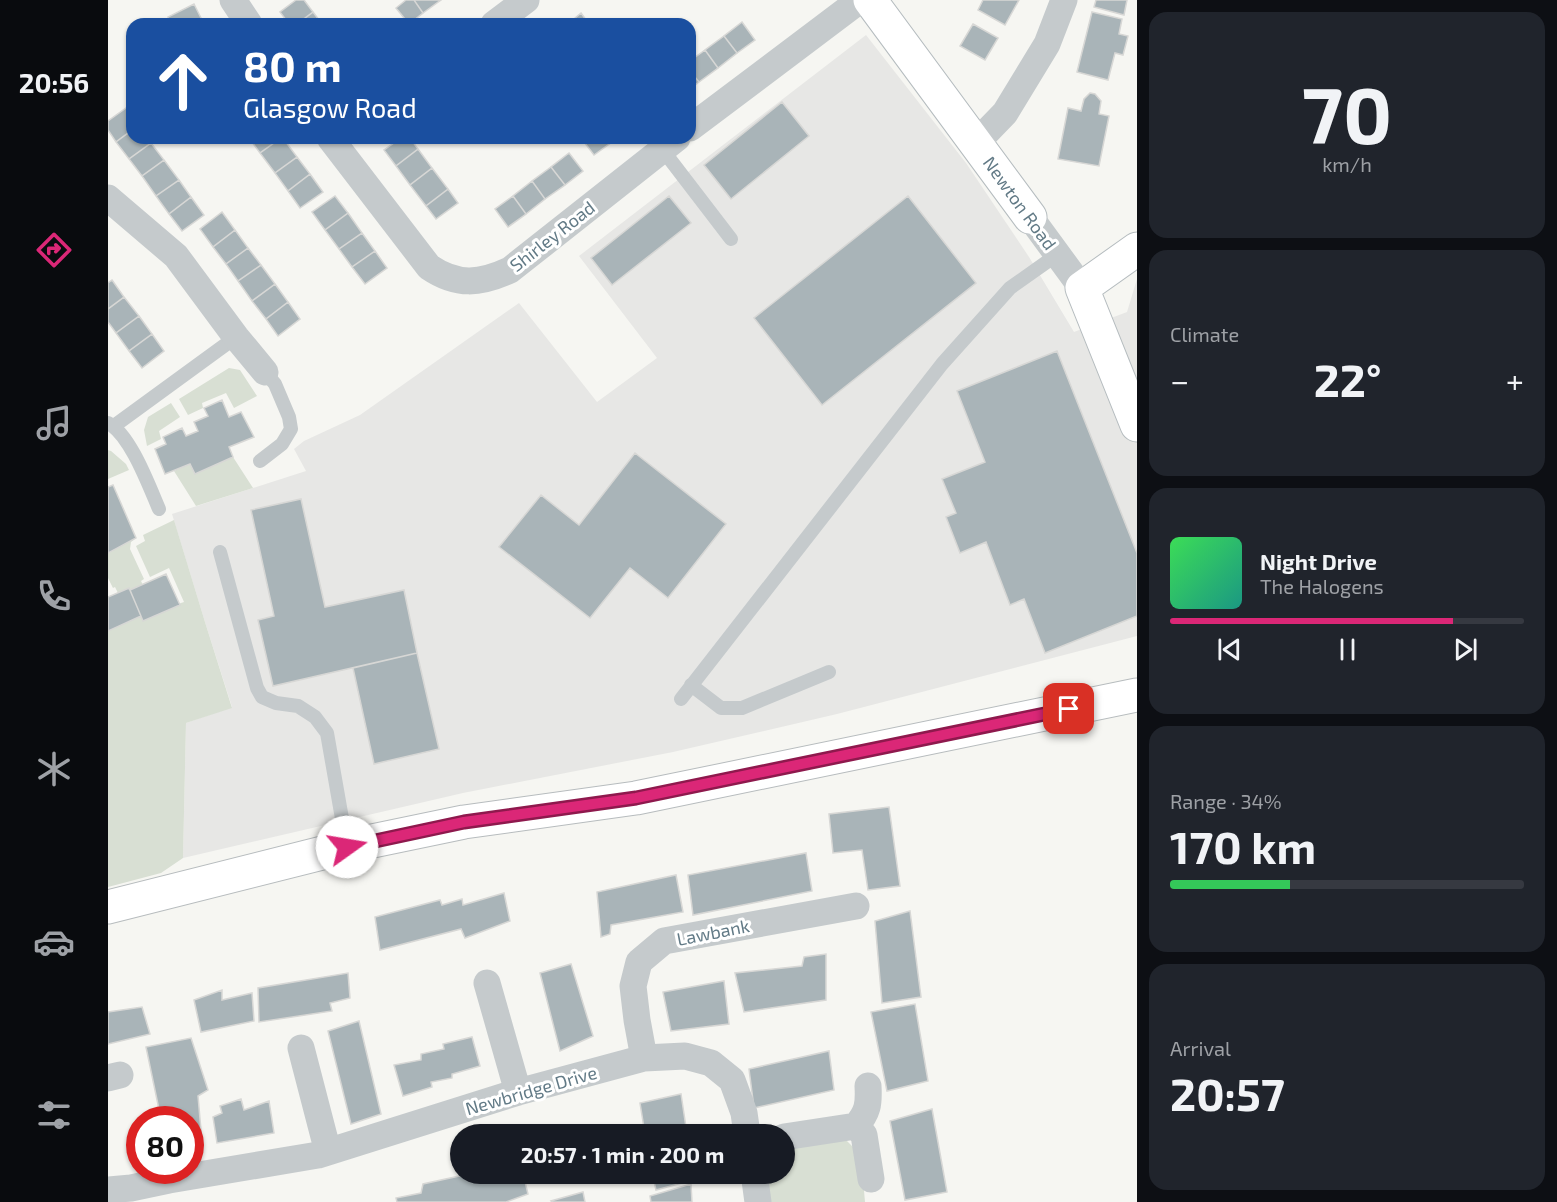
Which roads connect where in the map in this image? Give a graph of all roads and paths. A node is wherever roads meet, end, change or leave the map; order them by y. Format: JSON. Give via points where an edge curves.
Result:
{"nodes":[{"id":1,"x":526,"y":0,"type":"edge"},
{"id":2,"x":860,"y":0,"type":"edge"},
{"id":3,"x":870,"y":0,"type":"edge"},
{"id":4,"x":1064,"y":0,"type":"edge"},
{"id":5,"x":502,"y":18,"type":"edge"},
{"id":6,"x":696,"y":123,"type":"edge"},
{"id":7,"x":976,"y":143,"type":"junction"},
{"id":8,"x":339,"y":144,"type":"edge"},
{"id":9,"x":669,"y":144,"type":"edge"},
{"id":10,"x":108,"y":198,"type":"edge"},
{"id":11,"x":1030,"y":217,"type":"joint"},
{"id":12,"x":731,"y":239,"type":"dead end"},
{"id":13,"x":1137,"y":249,"type":"edge"},
{"id":14,"x":1058,"y":255,"type":"junction"},
{"id":15,"x":1082,"y":288,"type":"junction"},
{"id":16,"x":236,"y":337,"type":"junction"},
{"id":17,"x":265,"y":372,"type":"joint"},
{"id":18,"x":111,"y":424,"type":"edge"},
{"id":19,"x":1137,"y":425,"type":"edge"},
{"id":20,"x":260,"y":461,"type":"dead end"},
{"id":21,"x":159,"y":509,"type":"dead end"},
{"id":22,"x":220,"y":552,"type":"dead end"},
{"id":23,"x":830,"y":672,"type":"dead end"},
{"id":24,"x":691,"y":685,"type":"junction"},
{"id":25,"x":1137,"y":695,"type":"edge"},
{"id":26,"x":681,"y":699,"type":"dead end"},
{"id":27,"x":347,"y":847,"type":"junction"},
{"id":28,"x":856,"y":906,"type":"dead end"},
{"id":29,"x":108,"y":908,"type":"edge"},
{"id":30,"x":488,"y":983,"type":"dead end"},
{"id":31,"x":301,"y":1048,"type":"dead end"},
{"id":32,"x":644,"y":1058,"type":"junction"},
{"id":33,"x":868,"y":1086,"type":"dead end"},
{"id":34,"x":518,"y":1092,"type":"junction"},
{"id":35,"x":746,"y":1124,"type":"edge"},
{"id":36,"x":856,"y":1126,"type":"junction"},
{"id":37,"x":795,"y":1135,"type":"edge"},
{"id":38,"x":328,"y":1152,"type":"junction"},
{"id":39,"x":871,"y":1179,"type":"dead end"},
{"id":40,"x":755,"y":1184,"type":"edge"},
{"id":41,"x":124,"y":1193,"type":"edge"},
{"id":42,"x":758,"y":1202,"type":"edge"}],
"edges":[{"from":1,"to":5,"type":"street"},
{"from":2,"to":6,"type":"street"},
{"from":3,"to":7,"type":"main road","name":"Newton Road"},
{"from":4,"to":7,"type":"street","via":[[1047,44],[1005,113]]},
{"from":7,"to":11,"type":"main road","name":"Newton Road"},
{"from":8,"to":9,"type":"street","name":"Shirley Road","via":[[429,267],[442,276],[472,281],[510,270]]},
{"from":9,"to":12,"type":"lane"},
{"from":10,"to":16,"type":"street","via":[[176,256]]},
{"from":11,"to":14,"type":"street","name":"Newton Road"},
{"from":13,"to":15,"type":"main road"},
{"from":14,"to":15,"type":"street","name":"Newton Road"},
{"from":14,"to":24,"type":"lane","via":[[1010,288],[942,364]]},
{"from":15,"to":19,"type":"main road","name":"Newton Road"},
{"from":16,"to":17,"type":"street"},
{"from":16,"to":18,"type":"lane"},
{"from":17,"to":20,"type":"lane","via":[[275,384],[291,429],[282,444]]},
{"from":18,"to":21,"type":"lane","via":[[135,456]]},
{"from":22,"to":27,"type":"lane","via":[[262,697],[298,706],[315,717],[327,734]]},
{"from":23,"to":24,"type":"lane","via":[[742,708],[721,708]]},
{"from":24,"to":26,"type":"lane"},
{"from":25,"to":27,"type":"main road","via":[[636,798],[464,822]]},
{"from":27,"to":29,"type":"main road"},
{"from":28,"to":32,"type":"street","name":"Lawbank","via":[[664,941],[639,962],[633,986]]},
{"from":30,"to":34,"type":"street"},
{"from":31,"to":38,"type":"street"},
{"from":32,"to":34,"type":"street","name":"Newbridge Drive"},
{"from":32,"to":35,"type":"street","name":"Newbridge Drive","via":[[685,1056],[711,1063],[732,1080]]},
{"from":33,"to":36,"type":"street","via":[[864,1116]]},
{"from":34,"to":38,"type":"street","name":"Newbridge Drive"},
{"from":36,"to":37,"type":"street"},
{"from":36,"to":39,"type":"street","via":[[864,1135]]},
{"from":38,"to":41,"type":"street","name":"Newbridge Drive","via":[[168,1180]]},
{"from":40,"to":42,"type":"street"}]}
